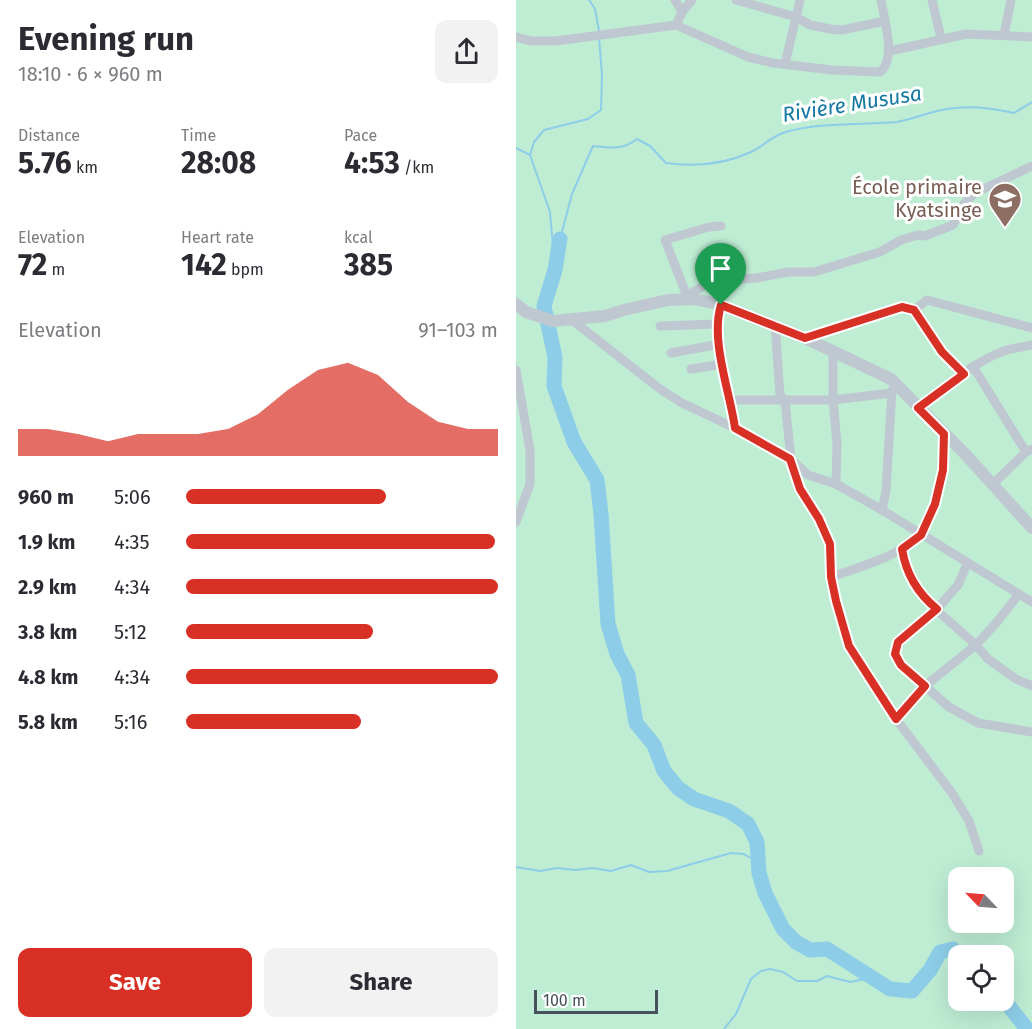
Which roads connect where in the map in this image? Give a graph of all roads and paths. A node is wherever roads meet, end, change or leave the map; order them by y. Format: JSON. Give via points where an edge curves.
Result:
{"nodes":[{"id":1,"x":675,"y":0,"type":"edge"},
{"id":2,"x":692,"y":0,"type":"edge"},
{"id":3,"x":736,"y":0,"type":"edge"},
{"id":4,"x":800,"y":0,"type":"edge"},
{"id":5,"x":881,"y":0,"type":"edge"},
{"id":6,"x":932,"y":0,"type":"edge"},
{"id":7,"x":1011,"y":0,"type":"edge"},
{"id":8,"x":682,"y":12,"type":"junction"},
{"id":9,"x":795,"y":17,"type":"junction"},
{"id":10,"x":885,"y":21,"type":"junction"},
{"id":11,"x":676,"y":25,"type":"junction"},
{"id":12,"x":1004,"y":35,"type":"junction"},
{"id":13,"x":516,"y":37,"type":"edge"},
{"id":14,"x":1032,"y":37,"type":"edge"},
{"id":15,"x":942,"y":38,"type":"junction"},
{"id":16,"x":890,"y":51,"type":"junction"},
{"id":17,"x":785,"y":64,"type":"junction"},
{"id":18,"x":1032,"y":166,"type":"edge"},
{"id":19,"x":722,"y":226,"type":"dead end"},
{"id":20,"x":685,"y":298,"type":"junction"},
{"id":21,"x":516,"y":304,"type":"edge"},
{"id":22,"x":721,"y":305,"type":"junction"},
{"id":23,"x":914,"y":310,"type":"junction"},
{"id":24,"x":572,"y":320,"type":"junction"},
{"id":25,"x":718,"y":324,"type":"junction"},
{"id":26,"x":775,"y":325,"type":"junction"},
{"id":27,"x":660,"y":326,"type":"dead end"},
{"id":28,"x":1032,"y":328,"type":"edge"},
{"id":29,"x":805,"y":338,"type":"junction"},
{"id":30,"x":720,"y":344,"type":"junction"},
{"id":31,"x":1032,"y":345,"type":"edge"},
{"id":32,"x":833,"y":351,"type":"junction"},
{"id":33,"x":671,"y":353,"type":"dead end"},
{"id":34,"x":723,"y":364,"type":"junction"},
{"id":35,"x":974,"y":368,"type":"junction"},
{"id":36,"x":691,"y":369,"type":"dead end"},
{"id":37,"x":516,"y":370,"type":"edge"},
{"id":38,"x":964,"y":374,"type":"junction"},
{"id":39,"x":891,"y":379,"type":"junction"},
{"id":40,"x":892,"y":393,"type":"junction"},
{"id":41,"x":519,"y":397,"type":"edge"},
{"id":42,"x":731,"y":400,"type":"junction"},
{"id":43,"x":833,"y":400,"type":"junction"},
{"id":44,"x":785,"y":401,"type":"junction"},
{"id":45,"x":918,"y":408,"type":"junction"},
{"id":46,"x":735,"y":428,"type":"junction"},
{"id":47,"x":944,"y":434,"type":"junction"},
{"id":48,"x":1029,"y":451,"type":"edge"},
{"id":49,"x":790,"y":459,"type":"junction"},
{"id":50,"x":836,"y":484,"type":"junction"},
{"id":51,"x":993,"y":484,"type":"junction"},
{"id":52,"x":882,"y":510,"type":"junction"},
{"id":53,"x":516,"y":522,"type":"edge"},
{"id":54,"x":1032,"y":528,"type":"edge"},
{"id":55,"x":921,"y":535,"type":"junction"},
{"id":56,"x":902,"y":549,"type":"junction"},
{"id":57,"x":968,"y":564,"type":"junction"},
{"id":58,"x":831,"y":577,"type":"junction"},
{"id":59,"x":1019,"y":594,"type":"junction"},
{"id":60,"x":1032,"y":602,"type":"edge"},
{"id":61,"x":937,"y":609,"type":"junction"},
{"id":62,"x":976,"y":645,"type":"junction"},
{"id":63,"x":925,"y":686,"type":"junction"},
{"id":64,"x":1032,"y":686,"type":"edge"},
{"id":65,"x":896,"y":719,"type":"junction"},
{"id":66,"x":1032,"y":732,"type":"edge"},
{"id":67,"x":979,"y":851,"type":"dead end"}],
"edges":[{"from":1,"to":8,"type":"street"},
{"from":2,"to":8,"type":"street"},
{"from":3,"to":9,"type":"street"},
{"from":4,"to":9,"type":"street"},
{"from":5,"to":10,"type":"street"},
{"from":6,"to":15,"type":"street"},
{"from":7,"to":12,"type":"street"},
{"from":8,"to":11,"type":"street"},
{"from":9,"to":10,"type":"street","via":[[810,25],[842,30]]},
{"from":9,"to":17,"type":"street"},
{"from":10,"to":16,"type":"street"},
{"from":11,"to":13,"type":"street","via":[[540,42]]},
{"from":11,"to":17,"type":"street","via":[[748,57]]},
{"from":12,"to":14,"type":"street"},
{"from":12,"to":15,"type":"street","via":[[978,33]]},
{"from":15,"to":16,"type":"street"},
{"from":16,"to":17,"type":"street","via":[[886,68],[880,72]]},
{"from":18,"to":20,"type":"street","via":[[975,193],[953,225],[935,232],[901,240],[880,252],[820,271],[710,282]]},
{"from":19,"to":20,"type":"street","via":[[665,240]]},
{"from":20,"to":22,"type":"street"},
{"from":20,"to":24,"type":"street"},
{"from":21,"to":24,"type":"street","via":[[549,320]]},
{"from":22,"to":25,"type":"street"},
{"from":22,"to":26,"type":"street"},
{"from":23,"to":28,"type":"street","via":[[927,300]]},
{"from":23,"to":29,"type":"street","via":[[902,307]]},
{"from":23,"to":38,"type":"street","via":[[942,352]]},
{"from":24,"to":46,"type":"street","via":[[675,399]]},
{"from":25,"to":27,"type":"street"},
{"from":25,"to":30,"type":"street"},
{"from":26,"to":29,"type":"street"},
{"from":26,"to":44,"type":"street","via":[[780,393]]},
{"from":29,"to":32,"type":"street"},
{"from":30,"to":33,"type":"street"},
{"from":30,"to":34,"type":"street"},
{"from":31,"to":35,"type":"street","via":[[1004,351]]},
{"from":32,"to":39,"type":"street"},
{"from":32,"to":43,"type":"street"},
{"from":34,"to":36,"type":"street"},
{"from":34,"to":42,"type":"street"},
{"from":35,"to":38,"type":"street"},
{"from":35,"to":48,"type":"street"},
{"from":37,"to":41,"type":"street"},
{"from":38,"to":45,"type":"street"},
{"from":39,"to":40,"type":"street"},
{"from":39,"to":45,"type":"street"},
{"from":40,"to":43,"type":"street"},
{"from":40,"to":52,"type":"street"},
{"from":41,"to":53,"type":"street","via":[[530,450],[530,484]]},
{"from":42,"to":44,"type":"street"},
{"from":42,"to":46,"type":"street"},
{"from":43,"to":44,"type":"street"},
{"from":43,"to":50,"type":"street"},
{"from":44,"to":49,"type":"street"},
{"from":45,"to":47,"type":"street"},
{"from":46,"to":49,"type":"street"},
{"from":47,"to":51,"type":"street"},
{"from":47,"to":55,"type":"street","via":[[938,494]]},
{"from":48,"to":51,"type":"street"},
{"from":49,"to":50,"type":"street","via":[[808,474]]},
{"from":49,"to":58,"type":"street","via":[[800,489],[830,544]]},
{"from":50,"to":52,"type":"street"},
{"from":51,"to":54,"type":"street"},
{"from":52,"to":55,"type":"street"},
{"from":55,"to":56,"type":"street"},
{"from":55,"to":57,"type":"street"},
{"from":56,"to":58,"type":"street"},
{"from":56,"to":61,"type":"street","via":[[916,588]]},
{"from":57,"to":59,"type":"street"},
{"from":57,"to":61,"type":"street","via":[[958,585]]},
{"from":58,"to":65,"type":"street","via":[[849,646]]},
{"from":59,"to":60,"type":"street"},
{"from":59,"to":62,"type":"street"},
{"from":61,"to":62,"type":"street"},
{"from":61,"to":63,"type":"street","via":[[898,642],[895,654],[901,665]]},
{"from":62,"to":63,"type":"street"},
{"from":62,"to":64,"type":"street","via":[[988,659]]},
{"from":63,"to":65,"type":"street"},
{"from":63,"to":66,"type":"street","via":[[949,707],[978,723]]},
{"from":65,"to":67,"type":"street","via":[[952,793],[969,821]]}]}
